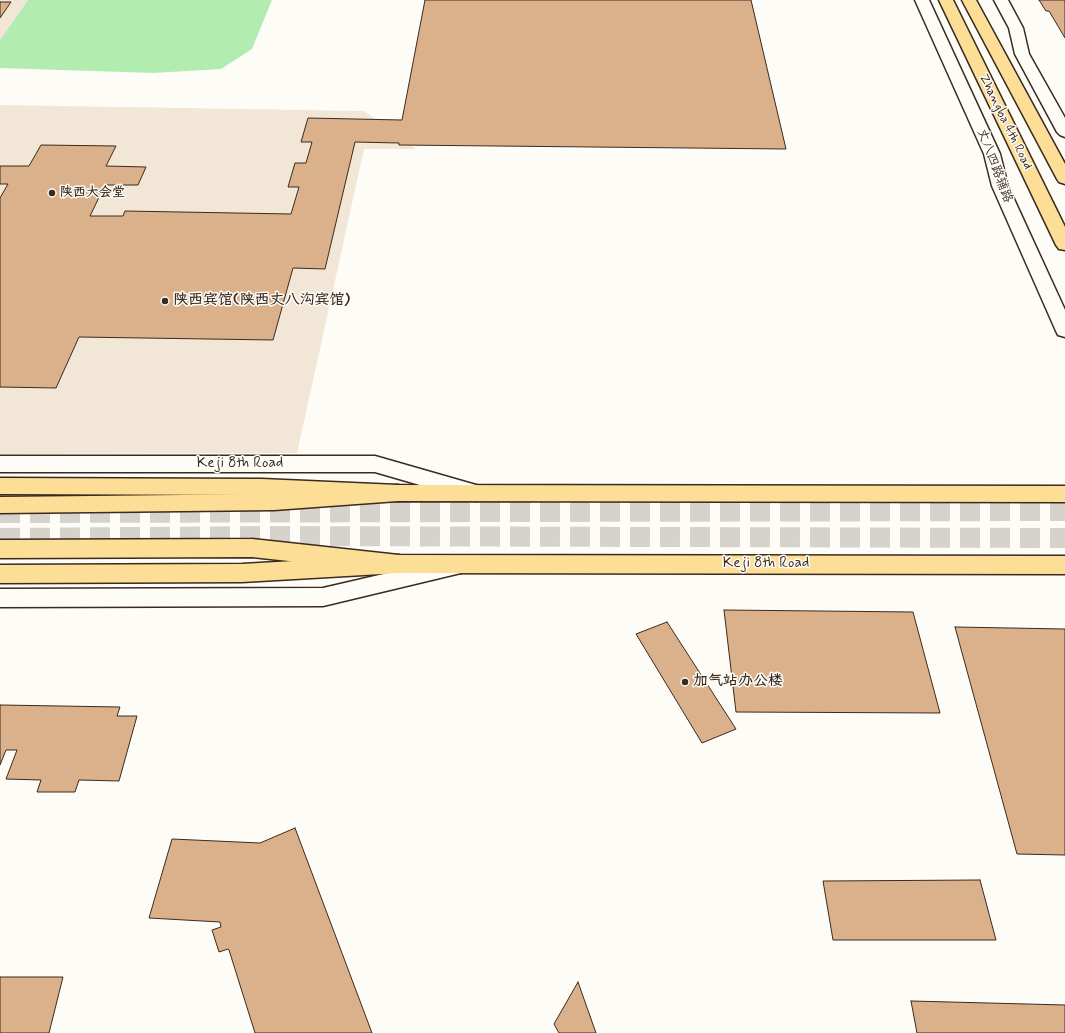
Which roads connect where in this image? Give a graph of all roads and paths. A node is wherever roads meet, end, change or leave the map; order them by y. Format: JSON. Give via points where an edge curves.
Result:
{"nodes":[{"id":1,"x":922,"y":0,"type":"edge"},
{"id":2,"x":946,"y":0,"type":"edge"},
{"id":3,"x":970,"y":0,"type":"edge"},
{"id":4,"x":1001,"y":0,"type":"edge"},
{"id":5,"x":1065,"y":132,"type":"edge"},
{"id":6,"x":1065,"y":179,"type":"edge"},
{"id":7,"x":1065,"y":245,"type":"edge"},
{"id":8,"x":1065,"y":331,"type":"edge"},
{"id":9,"x":0,"y":464,"type":"edge"},
{"id":10,"x":0,"y":486,"type":"edge"},
{"id":11,"x":398,"y":493,"type":"junction"},
{"id":12,"x":476,"y":493,"type":"junction"},
{"id":13,"x":1065,"y":494,"type":"edge"},
{"id":14,"x":0,"y":505,"type":"edge"},
{"id":15,"x":0,"y":549,"type":"edge"},
{"id":16,"x":399,"y":564,"type":"junction"},
{"id":17,"x":467,"y":564,"type":"junction"},
{"id":18,"x":1065,"y":565,"type":"edge"},
{"id":19,"x":0,"y":574,"type":"edge"},
{"id":20,"x":0,"y":598,"type":"edge"}],
"edges":[{"from":1,"to":8,"type":"street","name":"丈八四路辅路","via":[[992,154],[1000,186]]},
{"from":2,"to":7,"type":"main road","name":"Zhangba 4th Road"},
{"from":3,"to":6,"type":"main road","name":"Zhangba 4th Road"},
{"from":4,"to":5,"type":"street","via":[[1016,28],[1022,54]]},
{"from":9,"to":12,"type":"street","name":"Keji 8th Road","via":[[374,464]]},
{"from":10,"to":11,"type":"main road","via":[[262,487]]},
{"from":11,"to":12,"type":"main road","name":"Keji 8th Road"},
{"from":11,"to":14,"type":"main road","name":"Keji 8th Road","via":[[274,502]]},
{"from":12,"to":13,"type":"main road","name":"Keji 8th Road"},
{"from":15,"to":16,"type":"main road","name":"Keji 8th Road","via":[[252,548]]},
{"from":16,"to":17,"type":"main road","name":"Keji 8th Road"},
{"from":16,"to":19,"type":"main road","via":[[242,573]]},
{"from":17,"to":18,"type":"main road","name":"Keji 8th Road"},
{"from":17,"to":20,"type":"street","name":"Keji 8th Road","via":[[323,597]]}]}
